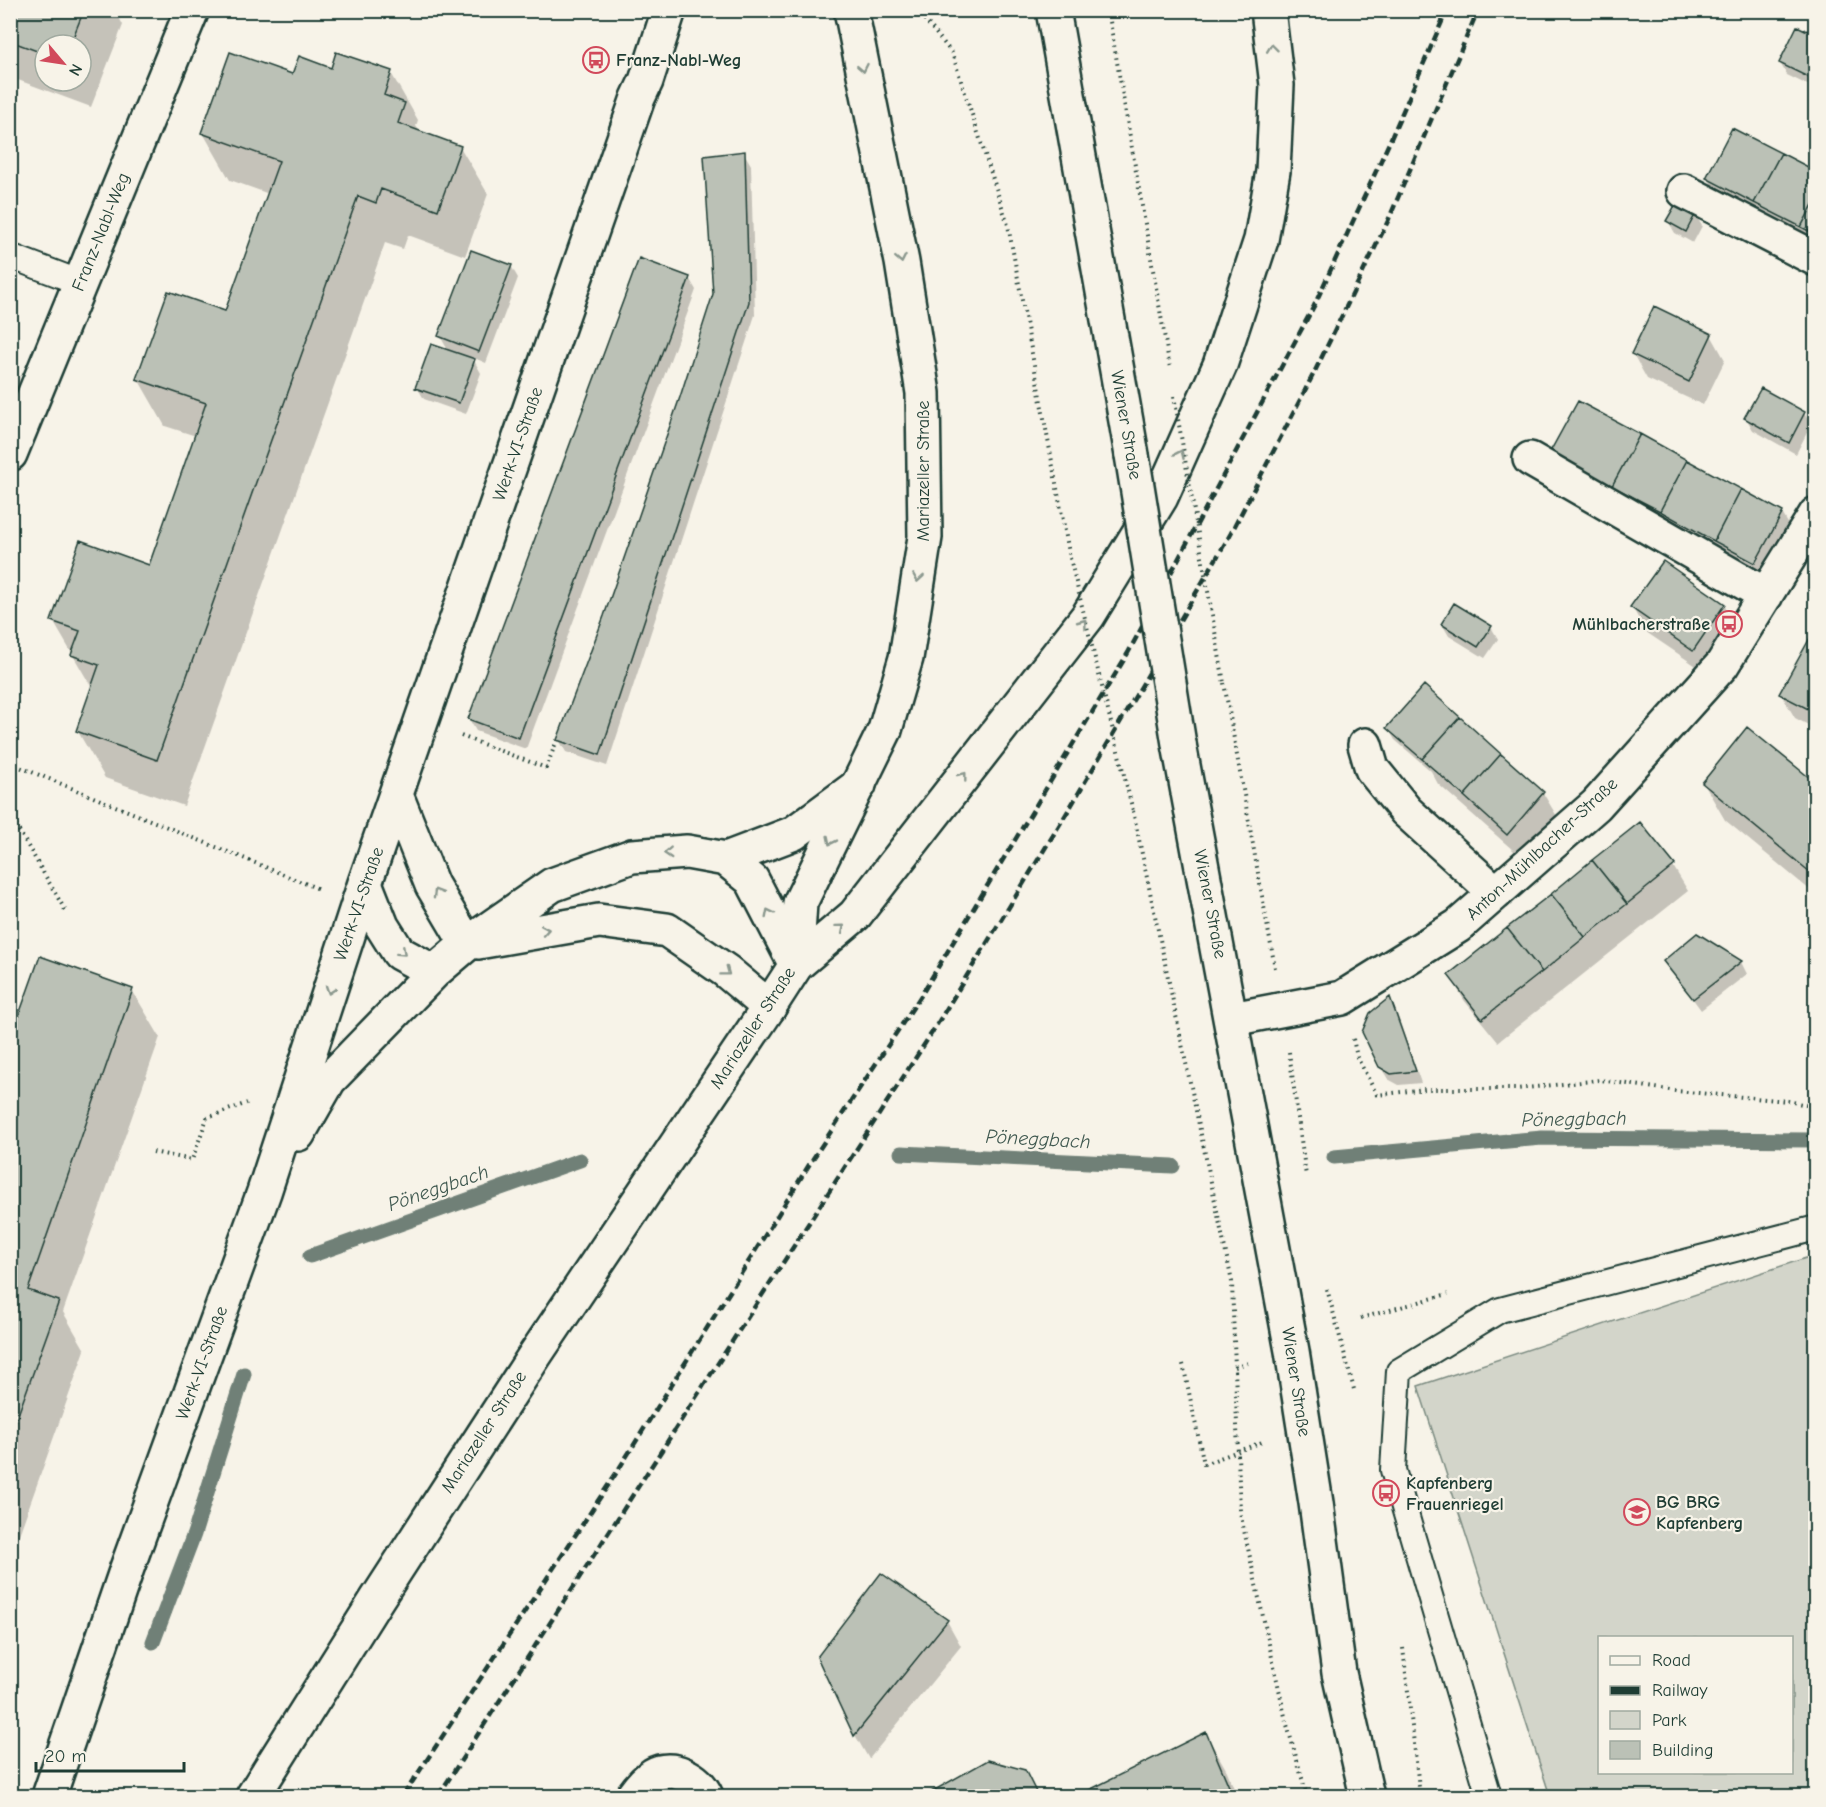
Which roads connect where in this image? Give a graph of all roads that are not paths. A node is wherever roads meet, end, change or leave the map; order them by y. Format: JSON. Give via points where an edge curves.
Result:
{"nodes":[{"id":1,"x":192,"y":10,"type":"edge"},
{"id":2,"x":669,"y":10,"type":"edge"},
{"id":3,"x":851,"y":10,"type":"edge"},
{"id":4,"x":1053,"y":10,"type":"edge"},
{"id":5,"x":1268,"y":10,"type":"edge"},
{"id":6,"x":1684,"y":191,"type":"dead end"},
{"id":7,"x":10,"y":256,"type":"edge"},
{"id":8,"x":1815,"y":259,"type":"edge"},
{"id":9,"x":81,"y":283,"type":"junction"},
{"id":10,"x":10,"y":454,"type":"edge"},
{"id":11,"x":1530,"y":459,"type":"dead end"},
{"id":12,"x":1815,"y":514,"type":"edge"},
{"id":13,"x":1766,"y":595,"type":"junction"},
{"id":14,"x":1365,"y":745,"type":"dead end"},
{"id":15,"x":859,"y":785,"type":"junction"},
{"id":16,"x":396,"y":795,"type":"junction"},
{"id":17,"x":726,"y":859,"type":"junction"},
{"id":18,"x":365,"y":883,"type":"junction"},
{"id":19,"x":1496,"y":892,"type":"junction"},
{"id":20,"x":467,"y":944,"type":"junction"},
{"id":21,"x":796,"y":965,"type":"junction"},
{"id":22,"x":434,"y":972,"type":"junction"},
{"id":23,"x":769,"y":1007,"type":"junction"},
{"id":24,"x":1232,"y":1019,"type":"junction"},
{"id":25,"x":264,"y":1192,"type":"junction"},
{"id":26,"x":1815,"y":1228,"type":"edge"},
{"id":27,"x":50,"y":1797,"type":"edge"},
{"id":28,"x":253,"y":1797,"type":"edge"},
{"id":29,"x":633,"y":1797,"type":"edge"},
{"id":30,"x":706,"y":1797,"type":"edge"},
{"id":31,"x":1367,"y":1797,"type":"edge"},
{"id":32,"x":1489,"y":1797,"type":"edge"}],
"edges":[{"from":1,"to":9,"type":"main road","name":"Franz-Nabl-Weg"},
{"from":2,"to":16,"type":"main road","name":"Werk-VI-Straße"},
{"from":3,"to":15,"type":"main road","name":"Mariazeller Straße","one_way":true,"via":[[902,262],[923,393],[925,537],[906,658],[885,730]]},
{"from":4,"to":24,"type":"main road","name":"Wiener Straße","bridge":true,"via":[[1179,744]]},
{"from":21,"to":5,"type":"main road","one_way":true,"via":[[855,915],[1066,645],[1161,497],[1220,365],[1261,240],[1273,171],[1277,84]]},
{"from":6,"to":8,"type":"main road"},
{"from":7,"to":9,"type":"lane"},
{"from":9,"to":10,"type":"main road","name":"Franz-Nabl-Weg"},
{"from":11,"to":13,"type":"main road"},
{"from":12,"to":13,"type":"main road","name":"Anton-Mühlbacher-Straße"},
{"from":13,"to":19,"type":"main road","name":"Anton-Mühlbacher-Straße","via":[[1722,665],[1596,805]]},
{"from":14,"to":19,"type":"main road","via":[[1372,769],[1406,811]]},
{"from":15,"to":17,"type":"main road","via":[[794,832]]},
{"from":15,"to":21,"type":"main road","name":"Mariazeller Straße","one_way":true,"via":[[800,903]]},
{"from":16,"to":18,"type":"main road","name":"Werk-VI-Straße"},
{"from":20,"to":16,"type":"main road","one_way":true,"via":[[432,885]]},
{"from":17,"to":20,"type":"main road","one_way":true,"via":[[687,852],[632,856],[552,885]]},
{"from":21,"to":17,"type":"main road","one_way":true,"via":[[752,880]]},
{"from":18,"to":22,"type":"main road","one_way":true,"via":[[382,926],[399,953]]},
{"from":18,"to":25,"type":"main road","name":"Werk-VI-Straße","one_way":true},
{"from":19,"to":24,"type":"main road","name":"Anton-Mühlbacher-Straße","via":[[1458,926],[1342,998]]},
{"from":20,"to":22,"type":"main road"},
{"from":20,"to":23,"type":"main road","one_way":true,"via":[[599,921],[667,930]]},
{"from":21,"to":23,"type":"main road","name":"Mariazeller Straße"},
{"from":22,"to":25,"type":"main road","via":[[329,1080]]},
{"from":23,"to":28,"type":"main road","name":"Mariazeller Straße","via":[[535,1354]]},
{"from":24,"to":31,"type":"main road","name":"Wiener Straße","via":[[1290,1340],[1340,1673]]},
{"from":25,"to":27,"type":"main road","name":"Werk-VI-Straße","via":[[127,1568]]},
{"from":26,"to":32,"type":"lane","via":[[1500,1310],[1399,1371],[1393,1470]]},
{"from":29,"to":30,"type":"main road","via":[[652,1776],[661,1772],[681,1774],[697,1782]]}]}
